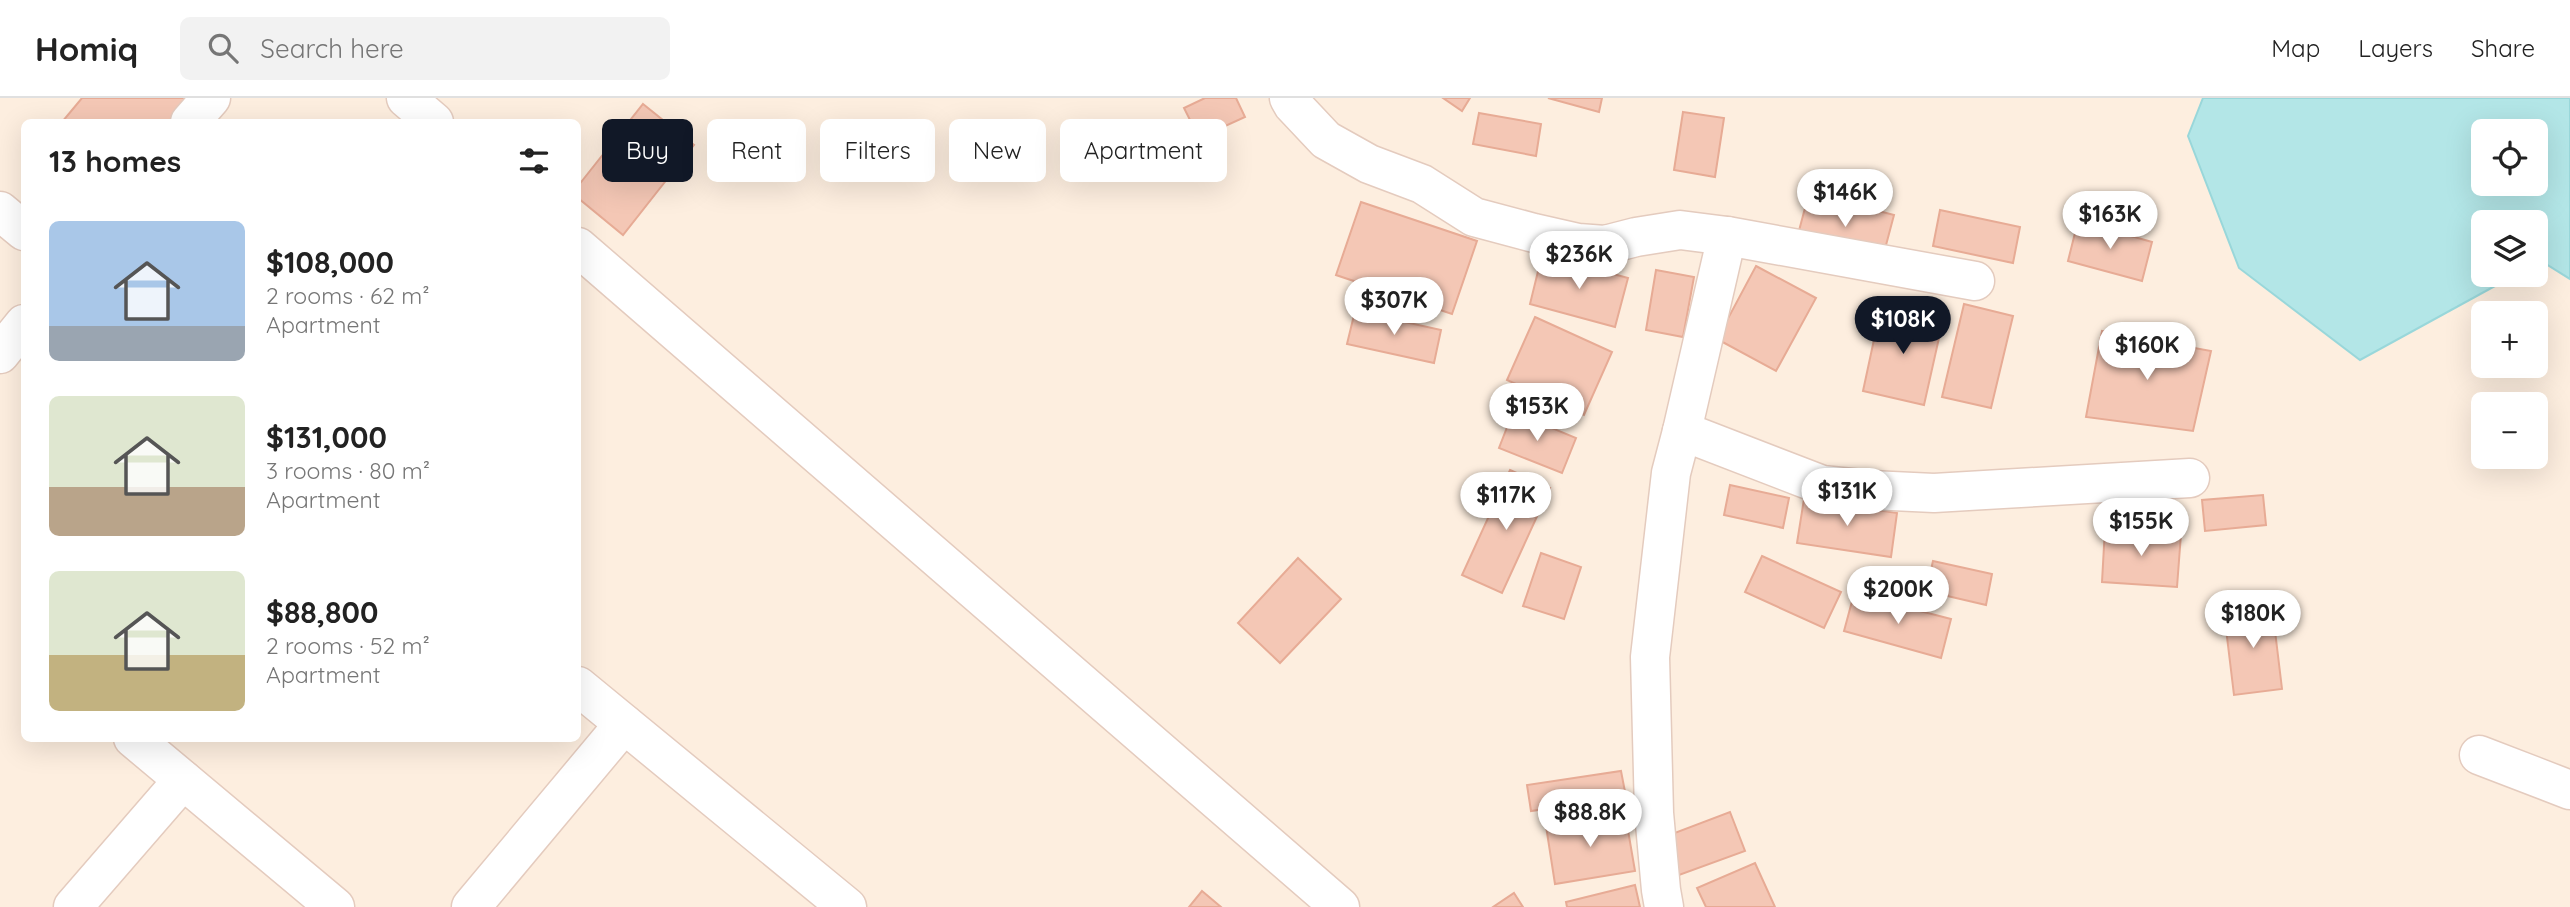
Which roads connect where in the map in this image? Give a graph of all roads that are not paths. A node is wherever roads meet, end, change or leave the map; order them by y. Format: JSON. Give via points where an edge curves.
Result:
{"nodes":[{"id":1,"x":211,"y":98,"type":"edge"},
{"id":2,"x":406,"y":98,"type":"edge"},
{"id":3,"x":1289,"y":98,"type":"edge"},
{"id":4,"x":193,"y":119,"type":"edge"},
{"id":5,"x":430,"y":119,"type":"edge"},
{"id":6,"x":0,"y":211,"type":"edge"},
{"id":7,"x":21,"y":228,"type":"edge"},
{"id":8,"x":1727,"y":236,"type":"junction"},
{"id":9,"x":581,"y":250,"type":"edge"},
{"id":10,"x":1976,"y":281,"type":"dead end"},
{"id":11,"x":21,"y":328,"type":"edge"},
{"id":12,"x":0,"y":354,"type":"edge"},
{"id":13,"x":1682,"y":431,"type":"junction"},
{"id":14,"x":2190,"y":478,"type":"dead end"},
{"id":15,"x":581,"y":688,"type":"edge"},
{"id":16,"x":624,"y":724,"type":"junction"},
{"id":17,"x":138,"y":742,"type":"edge"},
{"id":18,"x":2479,"y":755,"type":"dead end"},
{"id":19,"x":183,"y":780,"type":"junction"},
{"id":20,"x":2570,"y":790,"type":"edge"},
{"id":21,"x":73,"y":907,"type":"edge"},
{"id":22,"x":335,"y":907,"type":"edge"},
{"id":23,"x":471,"y":907,"type":"edge"},
{"id":24,"x":847,"y":907,"type":"edge"},
{"id":25,"x":1340,"y":907,"type":"edge"},
{"id":26,"x":1664,"y":907,"type":"edge"}],
"edges":[{"from":1,"to":4,"type":"street"},
{"from":2,"to":5,"type":"street"},
{"from":3,"to":8,"type":"street","via":[[1326,139],[1369,164],[1422,184],[1474,217],[1578,243],[1605,245],[1680,230]]},
{"from":6,"to":7,"type":"street"},
{"from":8,"to":10,"type":"street"},
{"from":8,"to":13,"type":"street"},
{"from":9,"to":25,"type":"street"},
{"from":11,"to":12,"type":"street"},
{"from":13,"to":14,"type":"street","via":[[1822,485],[1871,490],[1934,493]]},
{"from":13,"to":26,"type":"street","via":[[1671,473],[1650,657],[1654,813]]},
{"from":15,"to":16,"type":"street"},
{"from":16,"to":23,"type":"street"},
{"from":16,"to":24,"type":"street"},
{"from":17,"to":19,"type":"street"},
{"from":18,"to":20,"type":"street"},
{"from":19,"to":21,"type":"street"},
{"from":19,"to":22,"type":"street"}]}
